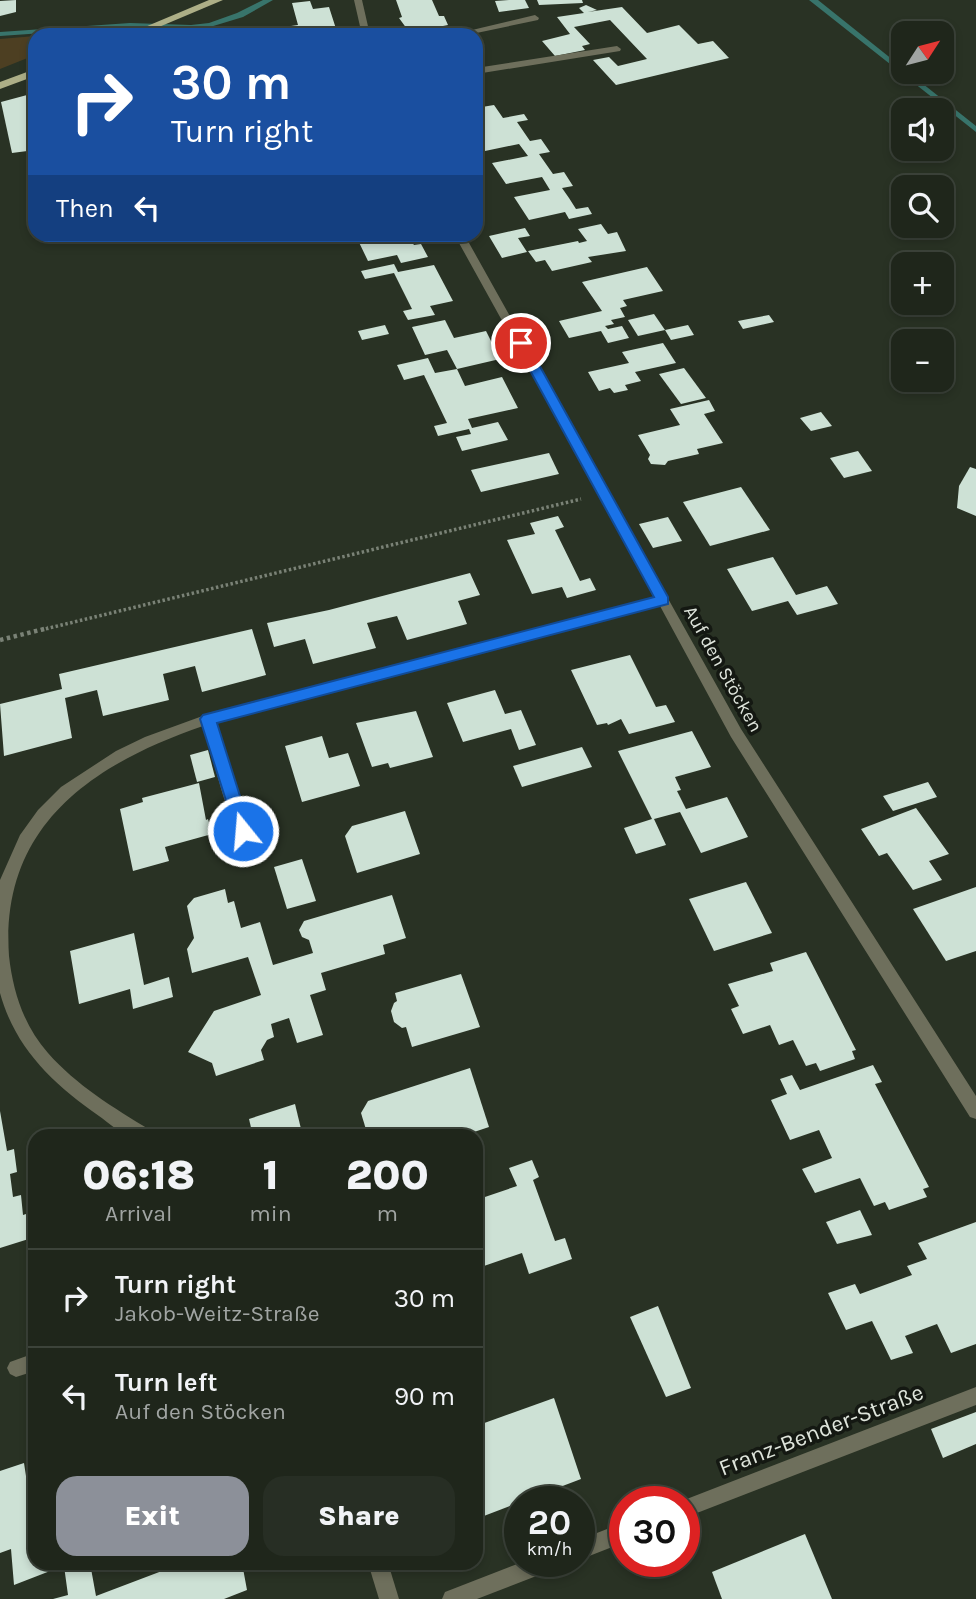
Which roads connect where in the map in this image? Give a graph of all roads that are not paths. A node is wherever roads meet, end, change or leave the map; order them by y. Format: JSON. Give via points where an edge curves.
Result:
{"nodes":[{"id":1,"x":218,"y":0,"type":"edge"},
{"id":2,"x":359,"y":0,"type":"edge"},
{"id":3,"x":535,"y":18,"type":"dead end"},
{"id":4,"x":149,"y":28,"type":"edge"},
{"id":5,"x":365,"y":28,"type":"edge"},
{"id":6,"x":483,"y":29,"type":"edge"},
{"id":7,"x":617,"y":49,"type":"dead end"},
{"id":8,"x":483,"y":70,"type":"edge"},
{"id":9,"x":28,"y":75,"type":"edge"},
{"id":10,"x":0,"y":86,"type":"edge"},
{"id":11,"x":463,"y":242,"type":"edge"},
{"id":12,"x":663,"y":601,"type":"junction"},
{"id":13,"x":208,"y":719,"type":"junction"},
{"id":14,"x":259,"y":847,"type":"dead end"},
{"id":15,"x":0,"y":939,"type":"edge"},
{"id":16,"x":976,"y":1111,"type":"edge"},
{"id":17,"x":133,"y":1129,"type":"edge"},
{"id":18,"x":28,"y":1364,"type":"edge"},
{"id":19,"x":16,"y":1368,"type":"dead end"},
{"id":20,"x":976,"y":1396,"type":"edge"},
{"id":21,"x":700,"y":1503,"type":"edge"},
{"id":22,"x":380,"y":1570,"type":"edge"},
{"id":23,"x":509,"y":1577,"type":"edge"},
{"id":24,"x":389,"y":1599,"type":"edge"},
{"id":25,"x":452,"y":1599,"type":"edge"}],
"edges":[{"from":1,"to":4,"type":"main road"},
{"from":2,"to":5,"type":"street"},
{"from":3,"to":6,"type":"street"},
{"from":7,"to":8,"type":"street"},
{"from":9,"to":10,"type":"main road"},
{"from":11,"to":12,"type":"street","name":"Auf den Stöcken"},
{"from":12,"to":13,"type":"street"},
{"from":12,"to":16,"type":"street","name":"Auf den Stöcken","via":[[736,733]]},
{"from":13,"to":14,"type":"street","via":[[243,831]]},
{"from":13,"to":15,"type":"street","via":[[121,753],[66,793],[41,819],[12,864],[4,890]]},
{"from":15,"to":17,"type":"street","via":[[7,995],[21,1033],[71,1088]]},
{"from":18,"to":19,"type":"street"},
{"from":20,"to":21,"type":"street","name":"Franz-Bender-Straße"},
{"from":22,"to":24,"type":"street"},
{"from":23,"to":25,"type":"street"}]}
